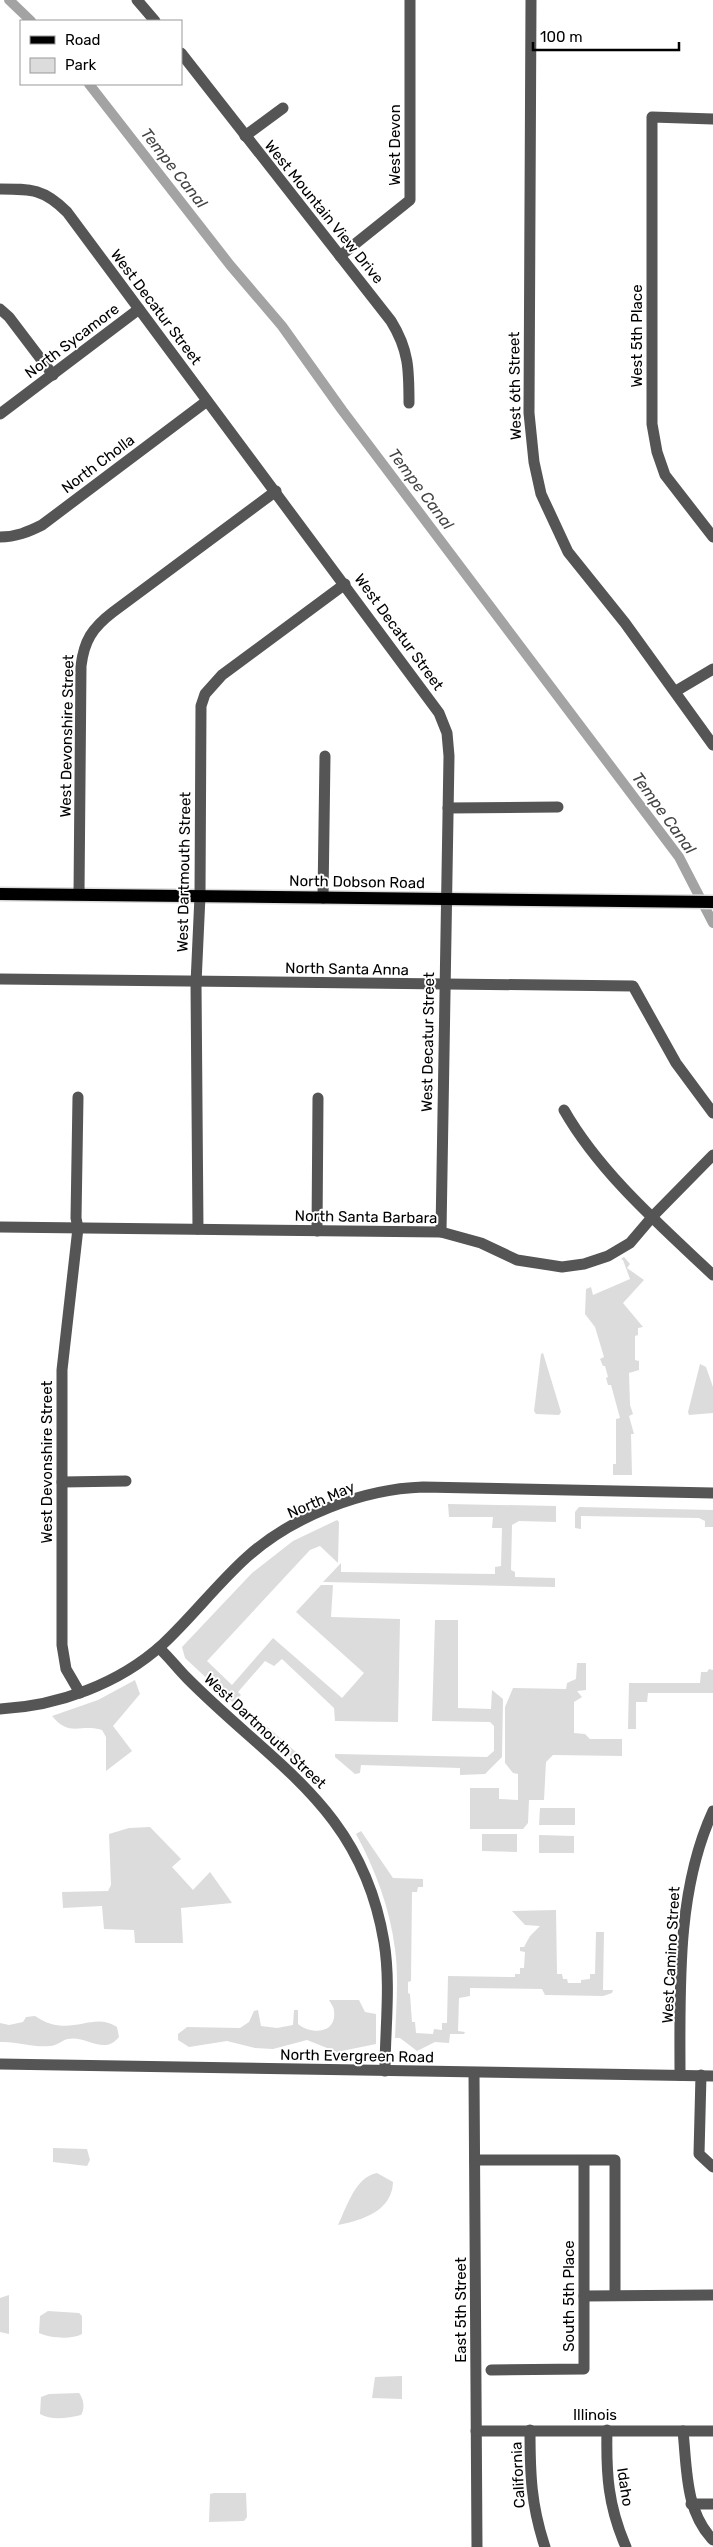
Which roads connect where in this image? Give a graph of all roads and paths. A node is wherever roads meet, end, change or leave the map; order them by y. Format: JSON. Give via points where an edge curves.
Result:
{"nodes":[{"id":1,"x":137,"y":0,"type":"edge"},
{"id":2,"x":410,"y":0,"type":"edge"},
{"id":3,"x":532,"y":0,"type":"edge"},
{"id":4,"x":154,"y":20,"type":"edge"},
{"id":5,"x":182,"y":54,"type":"edge"},
{"id":6,"x":283,"y":108,"type":"dead end"},
{"id":7,"x":713,"y":119,"type":"edge"},
{"id":8,"x":245,"y":136,"type":"junction"},
{"id":9,"x":0,"y":189,"type":"edge"},
{"id":10,"x":340,"y":256,"type":"junction"},
{"id":11,"x":0,"y":309,"type":"edge"},
{"id":12,"x":139,"y":309,"type":"junction"},
{"id":13,"x":53,"y":376,"type":"junction"},
{"id":14,"x":207,"y":401,"type":"junction"},
{"id":15,"x":409,"y":403,"type":"dead end"},
{"id":16,"x":0,"y":414,"type":"edge"},
{"id":17,"x":276,"y":491,"type":"junction"},
{"id":18,"x":0,"y":537,"type":"edge"},
{"id":19,"x":713,"y":537,"type":"edge"},
{"id":20,"x":345,"y":584,"type":"junction"},
{"id":21,"x":713,"y":669,"type":"edge"},
{"id":22,"x":676,"y":691,"type":"junction"},
{"id":23,"x":713,"y":745,"type":"edge"},
{"id":24,"x":325,"y":756,"type":"dead end"},
{"id":25,"x":558,"y":807,"type":"dead end"},
{"id":26,"x":448,"y":808,"type":"junction"},
{"id":27,"x":0,"y":894,"type":"edge"},
{"id":28,"x":79,"y":894,"type":"junction"},
{"id":29,"x":200,"y":896,"type":"junction"},
{"id":30,"x":323,"y":898,"type":"junction"},
{"id":31,"x":448,"y":899,"type":"junction"},
{"id":32,"x":713,"y":902,"type":"edge"},
{"id":33,"x":0,"y":979,"type":"edge"},
{"id":34,"x":196,"y":983,"type":"junction"},
{"id":35,"x":444,"y":985,"type":"junction"},
{"id":36,"x":78,"y":1097,"type":"dead end"},
{"id":37,"x":318,"y":1098,"type":"dead end"},
{"id":38,"x":564,"y":1110,"type":"dead end"},
{"id":39,"x":713,"y":1113,"type":"edge"},
{"id":40,"x":713,"y":1155,"type":"edge"},
{"id":41,"x":653,"y":1216,"type":"junction"},
{"id":42,"x":0,"y":1226,"type":"edge"},
{"id":43,"x":78,"y":1228,"type":"junction"},
{"id":44,"x":198,"y":1229,"type":"junction"},
{"id":45,"x":317,"y":1231,"type":"junction"},
{"id":46,"x":440,"y":1232,"type":"junction"},
{"id":47,"x":713,"y":1275,"type":"edge"},
{"id":48,"x":126,"y":1481,"type":"dead end"},
{"id":49,"x":62,"y":1482,"type":"junction"},
{"id":50,"x":713,"y":1493,"type":"edge"},
{"id":51,"x":159,"y":1648,"type":"junction"},
{"id":52,"x":80,"y":1693,"type":"junction"},
{"id":53,"x":0,"y":1708,"type":"edge"},
{"id":54,"x":713,"y":1811,"type":"edge"},
{"id":55,"x":0,"y":2064,"type":"edge"},
{"id":56,"x":385,"y":2071,"type":"junction"},
{"id":57,"x":474,"y":2073,"type":"junction"},
{"id":58,"x":680,"y":2075,"type":"junction"},
{"id":59,"x":701,"y":2075,"type":"junction"},
{"id":60,"x":713,"y":2076,"type":"edge"},
{"id":61,"x":474,"y":2160,"type":"junction"},
{"id":62,"x":584,"y":2161,"type":"junction"},
{"id":63,"x":713,"y":2167,"type":"edge"},
{"id":64,"x":615,"y":2295,"type":"junction"},
{"id":65,"x":713,"y":2295,"type":"edge"},
{"id":66,"x":584,"y":2296,"type":"junction"},
{"id":67,"x":491,"y":2370,"type":"dead end"},
{"id":68,"x":530,"y":2430,"type":"junction"},
{"id":69,"x":607,"y":2430,"type":"junction"},
{"id":70,"x":476,"y":2431,"type":"junction"},
{"id":71,"x":683,"y":2431,"type":"junction"},
{"id":72,"x":713,"y":2431,"type":"edge"},
{"id":73,"x":691,"y":2504,"type":"junction"},
{"id":74,"x":713,"y":2504,"type":"edge"},
{"id":75,"x":713,"y":2540,"type":"edge"},
{"id":76,"x":477,"y":2547,"type":"edge"},
{"id":77,"x":545,"y":2547,"type":"edge"},
{"id":78,"x":626,"y":2547,"type":"edge"}],
"edges":[{"from":1,"to":4,"type":"street"},
{"from":2,"to":10,"type":"street","name":"West Devon","via":[[410,200]]},
{"from":3,"to":22,"type":"street","name":"West 6th Street","via":[[529,413],[534,462],[541,494],[568,552]]},
{"from":5,"to":8,"type":"street","name":"West Mountain View Drive"},
{"from":6,"to":8,"type":"street"},
{"from":7,"to":19,"type":"street","name":"West 5th Place","via":[[652,117],[652,424],[665,475]]},
{"from":8,"to":10,"type":"street","name":"West Mountain View Drive"},
{"from":9,"to":12,"type":"street","name":"West Decatur Street","via":[[37,191],[53,198]]},
{"from":10,"to":15,"type":"street","name":"West Mountain View Drive","via":[[377,301],[401,338],[407,354]]},
{"from":11,"to":13,"type":"street"},
{"from":12,"to":13,"type":"street","name":"North Sycamore"},
{"from":12,"to":14,"type":"street","name":"West Decatur Street"},
{"from":13,"to":16,"type":"street","name":"North Sycamore"},
{"from":14,"to":17,"type":"street","name":"West Decatur Street"},
{"from":14,"to":18,"type":"street","name":"North Cholla","via":[[42,525],[20,535]]},
{"from":17,"to":20,"type":"street","name":"West Decatur Street"},
{"from":17,"to":28,"type":"street","name":"West Devonshire Street","via":[[105,618],[88,636],[81,666]]},
{"from":20,"to":26,"type":"street","name":"West Decatur Street","via":[[439,713],[449,756]]},
{"from":20,"to":29,"type":"street","name":"West Dartmouth Street","via":[[222,675],[205,694],[200,721]]},
{"from":21,"to":22,"type":"street"},
{"from":22,"to":23,"type":"street","name":"West 6th Street"},
{"from":24,"to":30,"type":"street"},
{"from":25,"to":26,"type":"street"},
{"from":26,"to":31,"type":"street","name":"West Decatur Street"},
{"from":27,"to":28,"type":"main road","name":"North Dobson Road"},
{"from":28,"to":29,"type":"main road","name":"North Dobson Road"},
{"from":29,"to":30,"type":"main road","name":"North Dobson Road"},
{"from":29,"to":34,"type":"street","name":"West Dartmouth Street"},
{"from":30,"to":31,"type":"main road","name":"North Dobson Road"},
{"from":31,"to":32,"type":"main road","name":"North Dobson Road"},
{"from":31,"to":35,"type":"street","name":"West Decatur Street"},
{"from":33,"to":34,"type":"street","name":"North Santa Anna"},
{"from":34,"to":35,"type":"street","name":"North Santa Anna"},
{"from":34,"to":44,"type":"street","name":"West Dartmouth Street"},
{"from":35,"to":39,"type":"street","name":"North Santa Anna","via":[[633,986],[676,1063]]},
{"from":35,"to":46,"type":"street","name":"West Decatur Street"},
{"from":36,"to":43,"type":"street","name":"West Devonshire Street"},
{"from":37,"to":45,"type":"street"},
{"from":38,"to":41,"type":"street","via":[[578,1135]]},
{"from":40,"to":41,"type":"street","name":"North Santa Barbara"},
{"from":41,"to":46,"type":"street","name":"North Santa Barbara","via":[[630,1243],[608,1256],[562,1267],[518,1260],[481,1243]]},
{"from":41,"to":47,"type":"street"},
{"from":42,"to":43,"type":"street","name":"North Santa Barbara"},
{"from":43,"to":44,"type":"street","name":"North Santa Barbara"},
{"from":43,"to":49,"type":"street","name":"West Devonshire Street","via":[[62,1370]]},
{"from":44,"to":45,"type":"street","name":"North Santa Barbara"},
{"from":45,"to":46,"type":"street","name":"North Santa Barbara"},
{"from":48,"to":49,"type":"street"},
{"from":49,"to":52,"type":"street","name":"West Devonshire Street","via":[[62,1645],[66,1669]]},
{"from":50,"to":51,"type":"street","name":"North May","via":[[406,1488],[343,1503],[276,1536],[247,1557]]},
{"from":51,"to":52,"type":"street","name":"North May","via":[[135,1666]]},
{"from":51,"to":56,"type":"street","name":"West Dartmouth Street","via":[[186,1678],[299,1779],[334,1821],[365,1870],[385,1944]]},
{"from":52,"to":53,"type":"street","name":"North May"},
{"from":54,"to":58,"type":"street","name":"West Camino Street","via":[[693,1866],[687,1895]]},
{"from":55,"to":56,"type":"street","name":"North Evergreen Road"},
{"from":56,"to":57,"type":"street","name":"North Evergreen Road"},
{"from":57,"to":58,"type":"street","name":"North Evergreen Road"},
{"from":57,"to":61,"type":"street","name":"East 5th Street"},
{"from":58,"to":59,"type":"street","name":"North Evergreen Road"},
{"from":59,"to":60,"type":"street","name":"North Evergreen Road"},
{"from":59,"to":63,"type":"street","via":[[699,2154]]},
{"from":61,"to":62,"type":"street"},
{"from":61,"to":70,"type":"street","name":"East 5th Street"},
{"from":62,"to":64,"type":"street","via":[[615,2160]]},
{"from":62,"to":66,"type":"street","name":"South 5th Place"},
{"from":64,"to":65,"type":"street"},
{"from":64,"to":66,"type":"street"},
{"from":66,"to":67,"type":"street","name":"South 5th Place","via":[[584,2369]]},
{"from":68,"to":69,"type":"street","name":"Illinois"},
{"from":68,"to":70,"type":"street","name":"Illinois"},
{"from":68,"to":77,"type":"street","name":"California","via":[[534,2511]]},
{"from":69,"to":71,"type":"street","name":"Illinois"},
{"from":69,"to":78,"type":"street","name":"Idaho","via":[[607,2486]]},
{"from":70,"to":76,"type":"street","name":"East 5th Street"},
{"from":71,"to":72,"type":"street","name":"Illinois"},
{"from":71,"to":73,"type":"street"},
{"from":73,"to":74,"type":"street"},
{"from":73,"to":75,"type":"street"}]}
